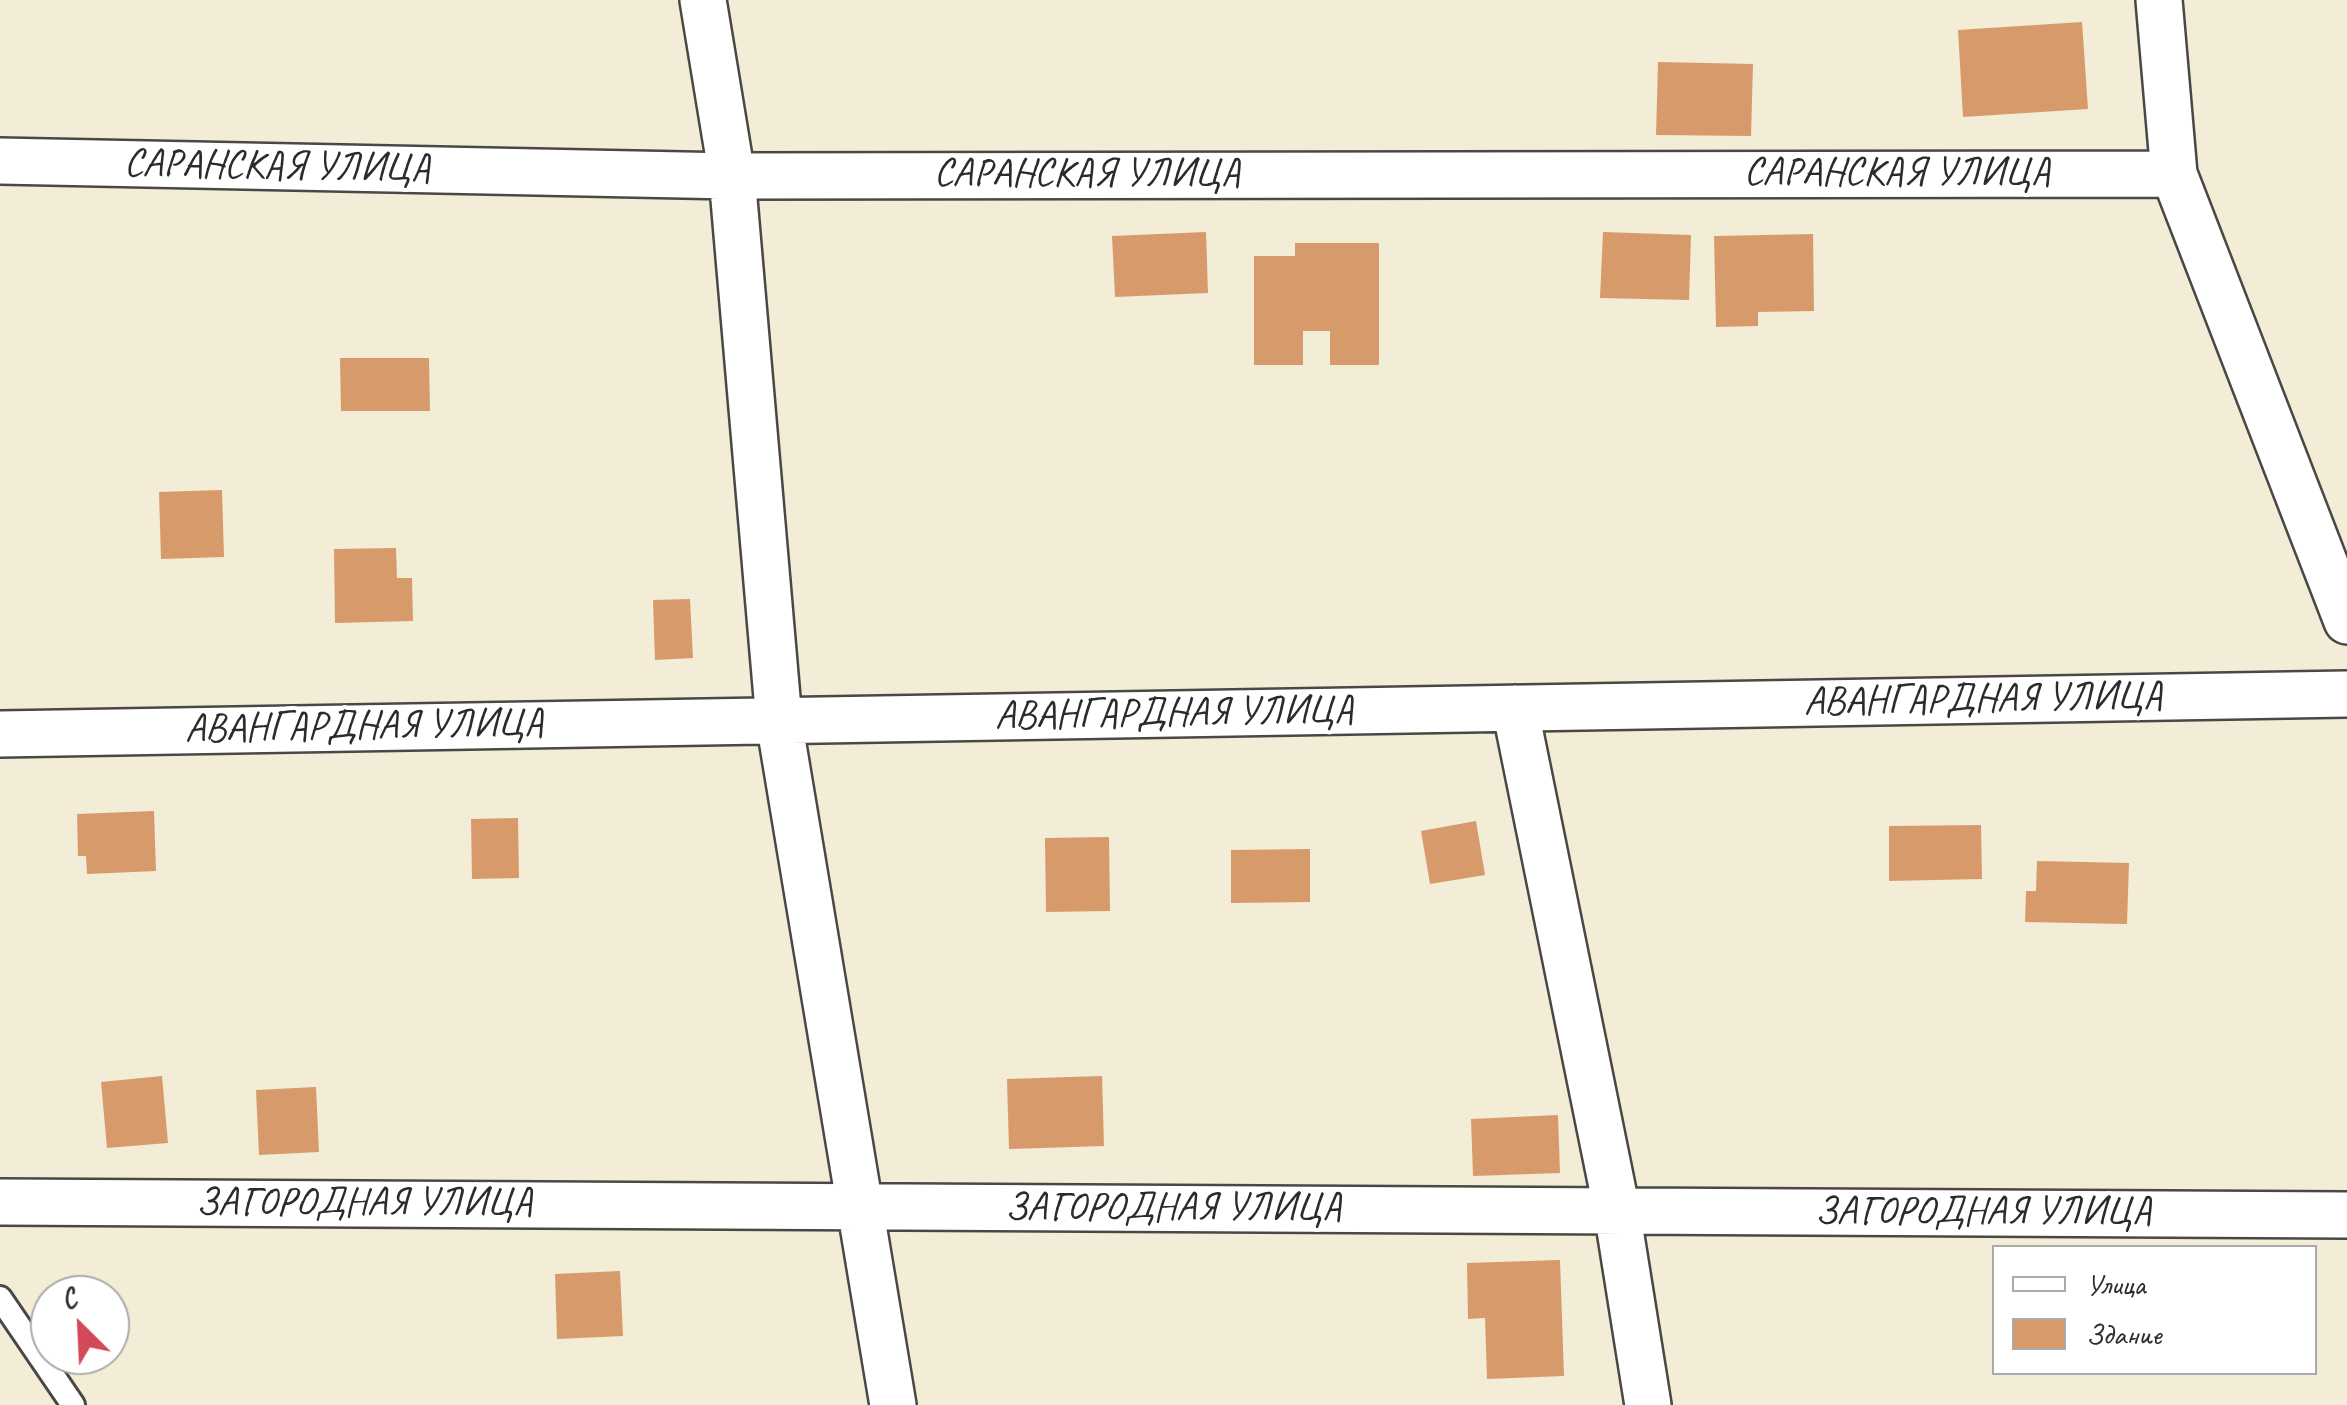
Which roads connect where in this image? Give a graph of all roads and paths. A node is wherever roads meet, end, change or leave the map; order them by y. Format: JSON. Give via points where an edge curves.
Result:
{"nodes":[{"id":1,"x":703,"y":0,"type":"edge"},
{"id":2,"x":2159,"y":0,"type":"edge"},
{"id":3,"x":0,"y":162,"type":"edge"},
{"id":4,"x":2174,"y":174,"type":"junction"},
{"id":5,"x":732,"y":176,"type":"junction"},
{"id":6,"x":2347,"y":621,"type":"edge"},
{"id":7,"x":2347,"y":694,"type":"edge"},
{"id":8,"x":1515,"y":708,"type":"junction"},
{"id":9,"x":779,"y":720,"type":"junction"},
{"id":10,"x":0,"y":734,"type":"edge"},
{"id":11,"x":0,"y":1202,"type":"edge"},
{"id":12,"x":860,"y":1207,"type":"junction"},
{"id":13,"x":1617,"y":1211,"type":"junction"},
{"id":14,"x":2347,"y":1215,"type":"edge"},
{"id":15,"x":0,"y":1298,"type":"edge"},
{"id":16,"x":73,"y":1405,"type":"edge"},
{"id":17,"x":893,"y":1405,"type":"edge"},
{"id":18,"x":1648,"y":1405,"type":"edge"}],
"edges":[{"from":1,"to":5,"type":"street"},
{"from":2,"to":4,"type":"street"},
{"from":3,"to":5,"type":"street","name":"САРАНСКАЯ УЛИЦА"},
{"from":4,"to":5,"type":"street","name":"САРАНСКАЯ УЛИЦА"},
{"from":4,"to":6,"type":"street"},
{"from":5,"to":9,"type":"street"},
{"from":7,"to":8,"type":"street","name":"АВАНГАРДНАЯ УЛИЦА"},
{"from":8,"to":9,"type":"street","name":"АВАНГАРДНАЯ УЛИЦА"},
{"from":8,"to":13,"type":"street"},
{"from":9,"to":10,"type":"street","name":"АВАНГАРДНАЯ УЛИЦА"},
{"from":9,"to":12,"type":"street"},
{"from":11,"to":12,"type":"street","name":"ЗАГОРОДНАЯ УЛИЦА"},
{"from":12,"to":13,"type":"street","name":"ЗАГОРОДНАЯ УЛИЦА"},
{"from":12,"to":17,"type":"street"},
{"from":13,"to":14,"type":"street","name":"ЗАГОРОДНАЯ УЛИЦА"},
{"from":13,"to":18,"type":"street"},
{"from":15,"to":16,"type":"lane"}]}
